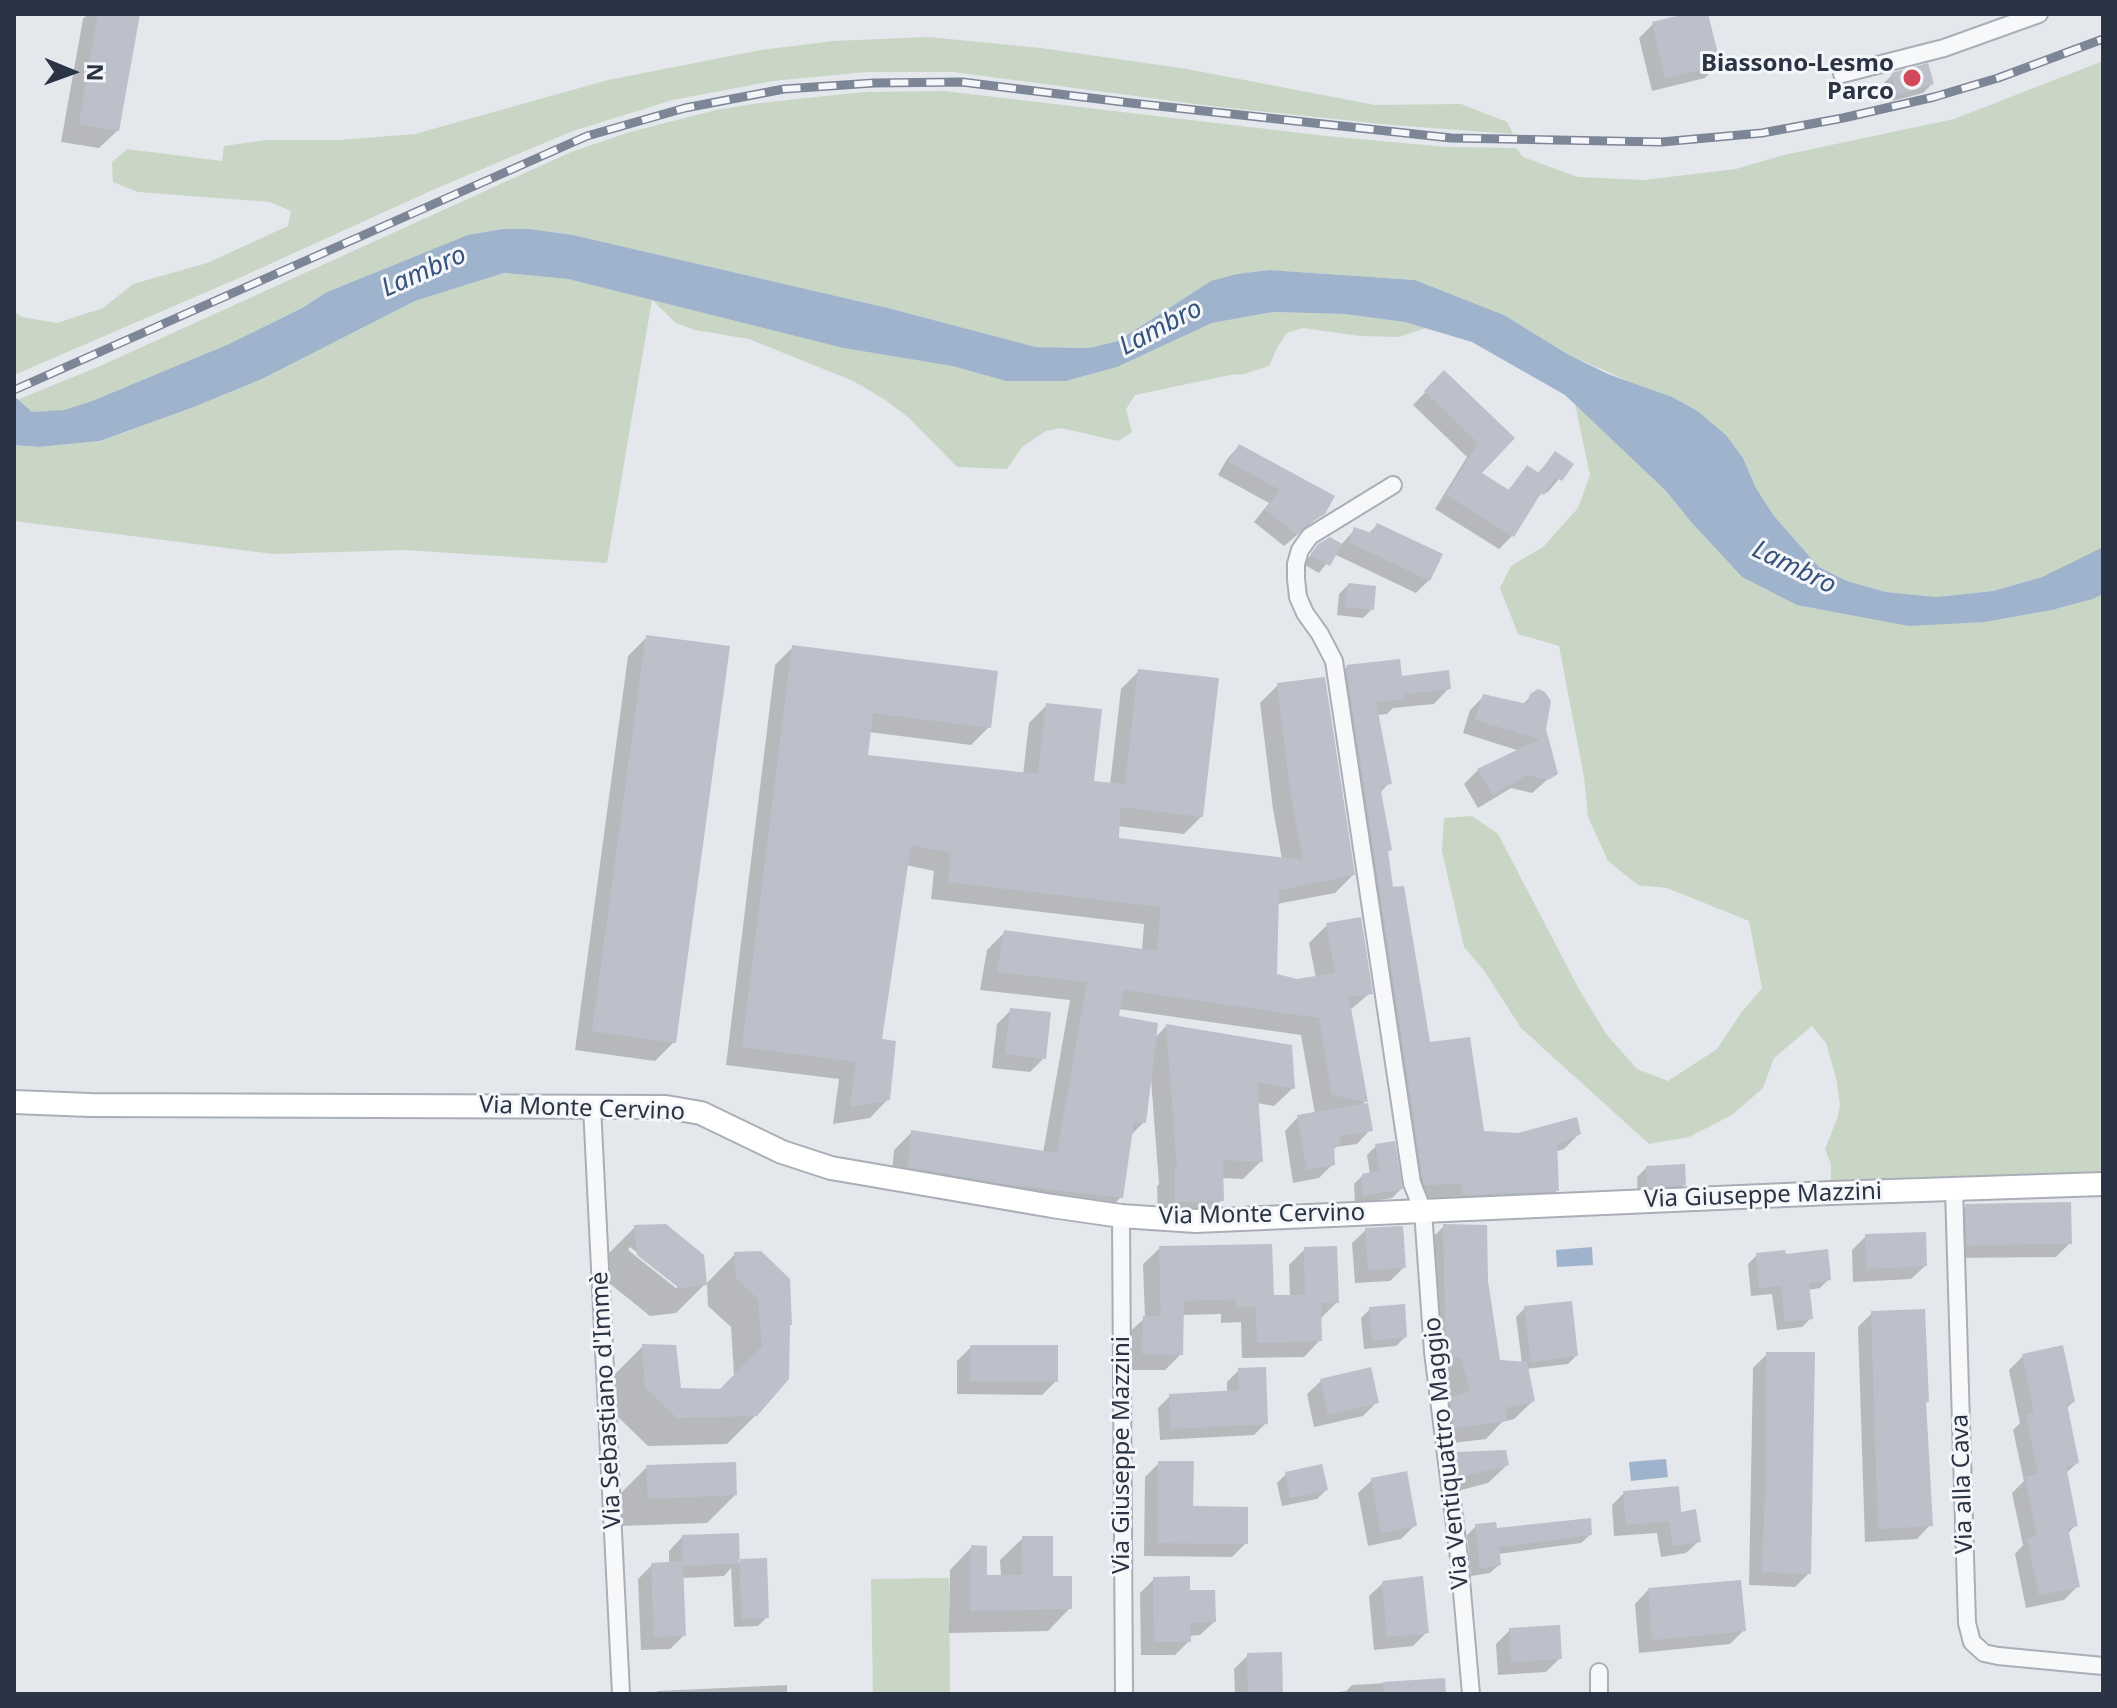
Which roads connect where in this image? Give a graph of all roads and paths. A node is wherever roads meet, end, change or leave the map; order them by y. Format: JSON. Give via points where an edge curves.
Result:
{"nodes":[{"id":1,"x":2039,"y":14,"type":"edge"},
{"id":2,"x":1842,"y":74,"type":"dead end"},
{"id":3,"x":1393,"y":485,"type":"dead end"},
{"id":4,"x":14,"y":1102,"type":"edge"},
{"id":5,"x":592,"y":1106,"type":"junction"},
{"id":6,"x":2103,"y":1184,"type":"edge"},
{"id":7,"x":1954,"y":1189,"type":"junction"},
{"id":8,"x":1423,"y":1211,"type":"junction"},
{"id":9,"x":1121,"y":1216,"type":"junction"},
{"id":10,"x":2103,"y":1666,"type":"edge"},
{"id":11,"x":1599,"y":1672,"type":"dead end"},
{"id":12,"x":621,"y":1694,"type":"edge"},
{"id":13,"x":1124,"y":1694,"type":"edge"},
{"id":14,"x":1471,"y":1694,"type":"edge"},
{"id":15,"x":1599,"y":1694,"type":"edge"}],
"edges":[{"from":1,"to":2,"type":"street","via":[[1944,48]]},
{"from":3,"to":8,"type":"street","name":"Via Ventiquattro Maggio","via":[[1310,536],[1300,550],[1296,579],[1305,613],[1334,661],[1412,1183]]},
{"from":4,"to":5,"type":"street","name":"Via Monte Cervino"},
{"from":5,"to":9,"type":"street","name":"Via Monte Cervino","via":[[701,1113],[782,1152],[831,1168]]},
{"from":5,"to":12,"type":"street","name":"Via Sebastiano d'Immè"},
{"from":6,"to":7,"type":"street","name":"Via Giuseppe Mazzini"},
{"from":7,"to":8,"type":"street","name":"Via Giuseppe Mazzini"},
{"from":7,"to":10,"type":"street","name":"Via alla Cava","via":[[1967,1623],[1972,1642],[1998,1656]]},
{"from":8,"to":9,"type":"street","name":"Via Monte Cervino","via":[[1196,1221]]},
{"from":8,"to":14,"type":"street","name":"Via Ventiquattro Maggio"},
{"from":9,"to":13,"type":"street","name":"Via Giuseppe Mazzini"},
{"from":11,"to":15,"type":"street"}]}
